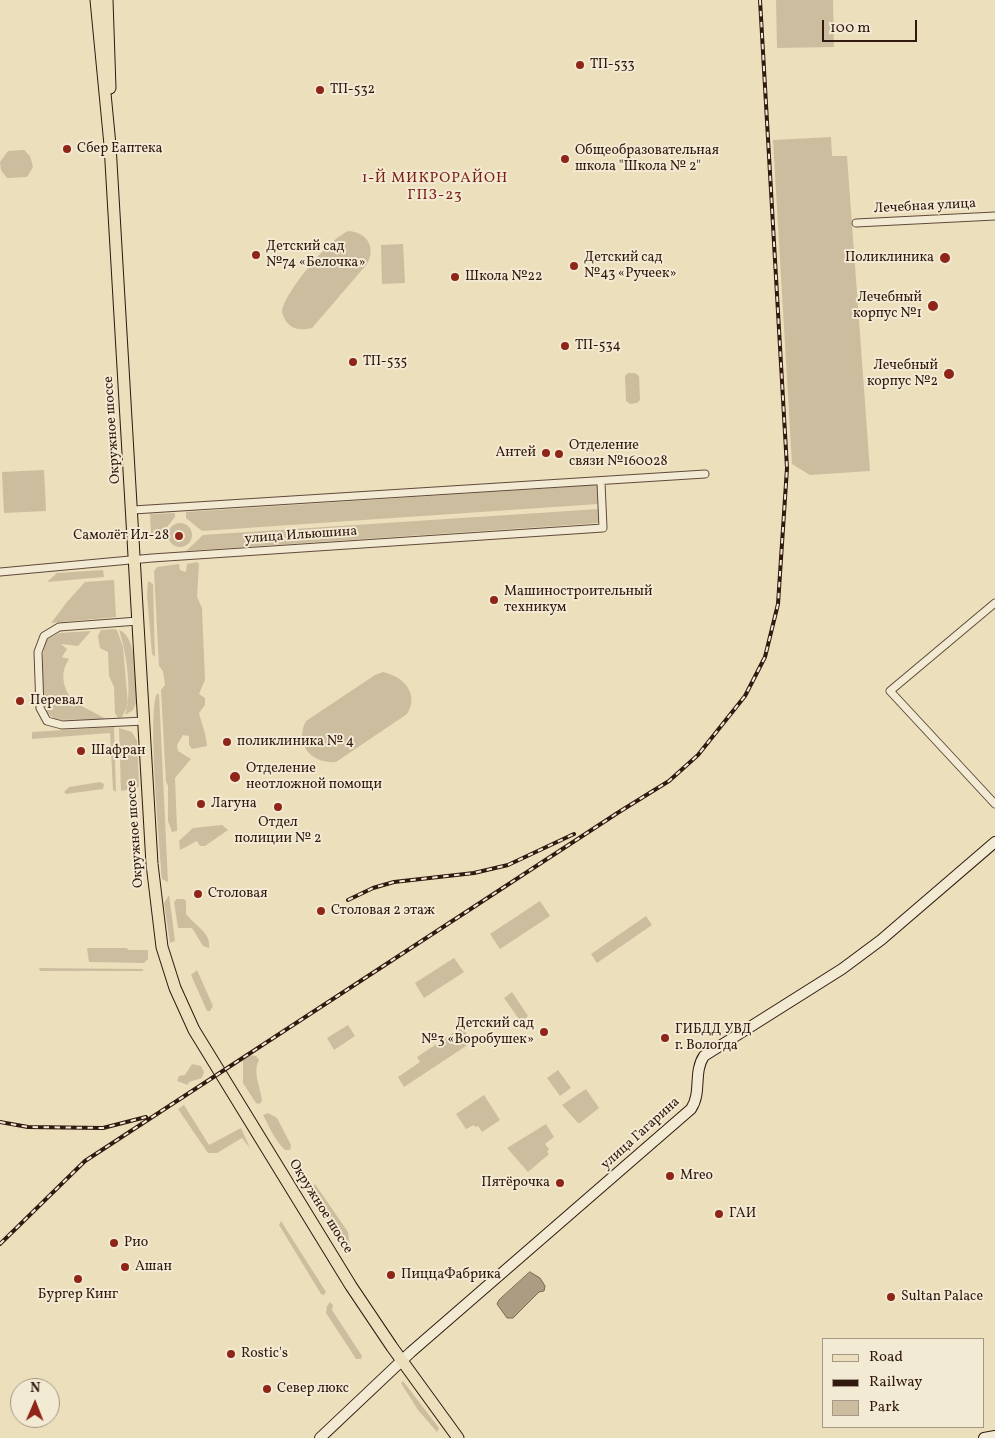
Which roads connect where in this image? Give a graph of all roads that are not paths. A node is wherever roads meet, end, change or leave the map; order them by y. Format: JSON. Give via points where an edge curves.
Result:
{"nodes":[{"id":1,"x":96,"y":0,"type":"edge"},
{"id":2,"x":107,"y":0,"type":"edge"},
{"id":3,"x":110,"y":145,"type":"junction"},
{"id":4,"x":995,"y":216,"type":"edge"},
{"id":5,"x":856,"y":222,"type":"dead end"},
{"id":6,"x":705,"y":474,"type":"dead end"},
{"id":7,"x":601,"y":482,"type":"junction"},
{"id":8,"x":133,"y":510,"type":"junction"},
{"id":9,"x":135,"y":560,"type":"junction"},
{"id":10,"x":0,"y":572,"type":"edge"},
{"id":11,"x":995,"y":603,"type":"edge"},
{"id":12,"x":138,"y":621,"type":"junction"},
{"id":13,"x":144,"y":721,"type":"junction"},
{"id":14,"x":995,"y":804,"type":"edge"},
{"id":15,"x":995,"y":842,"type":"edge"},
{"id":16,"x":402,"y":1361,"type":"junction"},
{"id":17,"x":995,"y":1436,"type":"edge"},
{"id":18,"x":320,"y":1438,"type":"edge"},
{"id":19,"x":458,"y":1438,"type":"edge"},
{"id":20,"x":984,"y":1438,"type":"edge"}],
"edges":[{"from":1,"to":3,"type":"main road","name":"Окружное шоссе"},
{"from":2,"to":3,"type":"main road","name":"Окружное шоссе","via":[[111,63]]},
{"from":3,"to":8,"type":"main road","name":"Окружное шоссе"},
{"from":4,"to":5,"type":"street","name":"Лечебная улица"},
{"from":6,"to":7,"type":"street"},
{"from":7,"to":8,"type":"street"},
{"from":7,"to":9,"type":"street","name":"улица Ильюшина","via":[[603,528]]},
{"from":8,"to":9,"type":"main road","name":"Окружное шоссе"},
{"from":9,"to":10,"type":"street","name":"улица Ильюшина"},
{"from":9,"to":12,"type":"main road","name":"Окружное шоссе"},
{"from":11,"to":14,"type":"street","via":[[890,691]]},
{"from":12,"to":13,"type":"main road","name":"Окружное шоссе"},
{"from":12,"to":13,"type":"street","via":[[59,627],[48,632],[41,640],[38,652],[40,708],[47,721],[62,726]]},
{"from":13,"to":16,"type":"main road","name":"Окружное шоссе","via":[[157,913],[162,947],[175,988],[194,1030],[219,1072],[351,1286]]},
{"from":15,"to":16,"type":"street","name":"улица Гагарина","via":[[842,970],[704,1056],[700,1064],[697,1096],[691,1109]]},
{"from":16,"to":18,"type":"street","name":"улица Гагарина"},
{"from":16,"to":19,"type":"main road","name":"Окружное шоссе"},
{"from":17,"to":20,"type":"street"}]}
